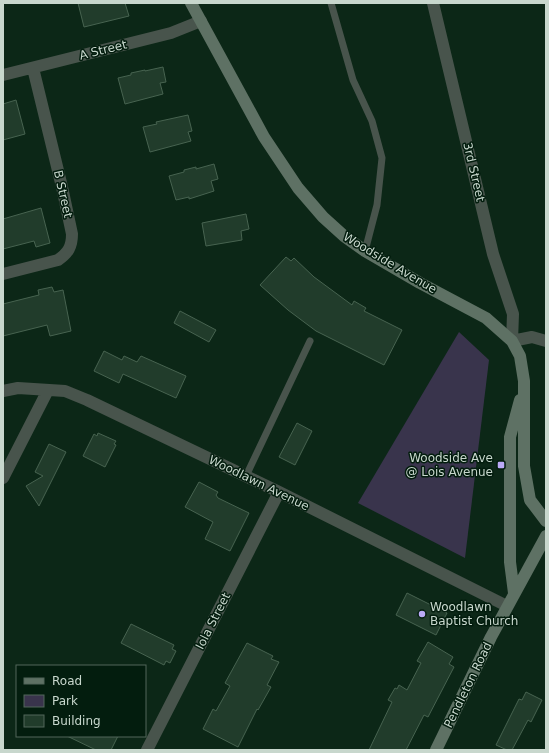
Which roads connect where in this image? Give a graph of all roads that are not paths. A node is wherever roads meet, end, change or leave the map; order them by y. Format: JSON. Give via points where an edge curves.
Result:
{"nodes":[{"id":1,"x":192,"y":3,"type":"edge"},
{"id":2,"x":331,"y":3,"type":"edge"},
{"id":3,"x":433,"y":3,"type":"edge"},
{"id":4,"x":201,"y":21,"type":"junction"},
{"id":5,"x":33,"y":68,"type":"junction"},
{"id":6,"x":3,"y":75,"type":"edge"},
{"id":7,"x":365,"y":251,"type":"junction"},
{"id":8,"x":3,"y":274,"type":"edge"},
{"id":9,"x":512,"y":341,"type":"junction"},
{"id":10,"x":546,"y":341,"type":"edge"},
{"id":11,"x":310,"y":342,"type":"dead end"},
{"id":12,"x":524,"y":381,"type":"junction"},
{"id":13,"x":48,"y":390,"type":"junction"},
{"id":14,"x":3,"y":391,"type":"edge"},
{"id":15,"x":246,"y":476,"type":"junction"},
{"id":16,"x":3,"y":478,"type":"edge"},
{"id":17,"x":279,"y":492,"type":"junction"},
{"id":18,"x":546,"y":521,"type":"edge"},
{"id":19,"x":546,"y":536,"type":"edge"},
{"id":20,"x":514,"y":593,"type":"junction"},
{"id":21,"x":507,"y":606,"type":"junction"},
{"id":22,"x":147,"y":750,"type":"edge"},
{"id":23,"x":436,"y":750,"type":"edge"}],
"edges":[{"from":1,"to":4,"type":"street","name":"Woodside Avenue"},
{"from":2,"to":7,"type":"lane","via":[[353,80],[372,121],[382,158],[377,205]]},
{"from":3,"to":9,"type":"street","name":"3rd Street","via":[[493,254],[513,314]]},
{"from":4,"to":5,"type":"street","name":"A Street","via":[[171,33]]},
{"from":4,"to":7,"type":"street","name":"Woodside Avenue","via":[[284,170],[323,217]]},
{"from":5,"to":6,"type":"street","name":"A Street"},
{"from":5,"to":8,"type":"street","name":"B Street","via":[[62,187],[72,242],[70,249],[58,260]]},
{"from":7,"to":9,"type":"street","name":"Woodside Avenue","via":[[486,318]]},
{"from":9,"to":10,"type":"street","via":[[532,337]]},
{"from":9,"to":12,"type":"street","name":"Woodside Avenue","via":[[520,356]]},
{"from":11,"to":15,"type":"lane"},
{"from":12,"to":18,"type":"street","name":"Woodside Avenue","via":[[524,466],[530,500]]},
{"from":12,"to":20,"type":"street","via":[[510,438],[510,562]]},
{"from":13,"to":14,"type":"street","name":"Woodlawn Avenue","via":[[18,388]]},
{"from":13,"to":15,"type":"street","name":"Woodlawn Avenue","via":[[65,391],[87,400]]},
{"from":13,"to":16,"type":"street"},
{"from":15,"to":17,"type":"street","name":"Woodlawn Avenue"},
{"from":17,"to":21,"type":"street","name":"Woodlawn Avenue"},
{"from":17,"to":22,"type":"street","name":"Iola Street"},
{"from":19,"to":20,"type":"street","name":"Pendleton Road"},
{"from":20,"to":21,"type":"street","name":"Pendleton Road"},
{"from":21,"to":23,"type":"street","name":"Pendleton Road"}]}
